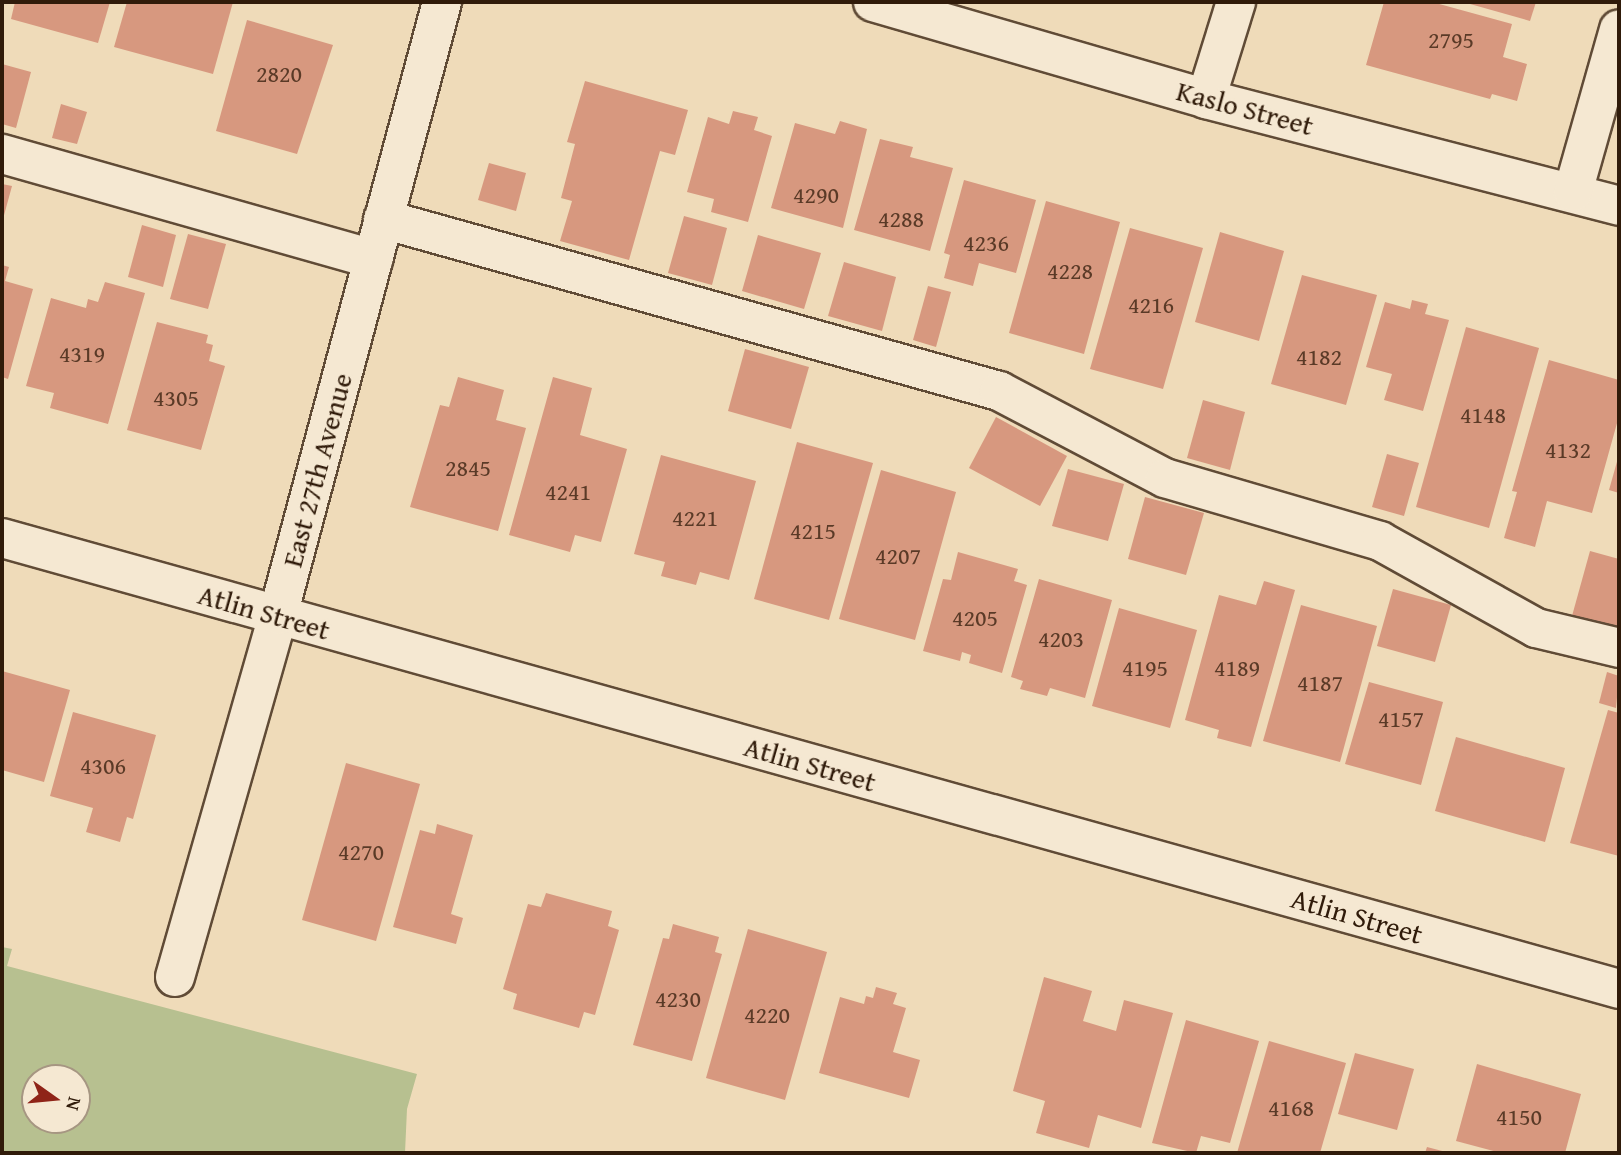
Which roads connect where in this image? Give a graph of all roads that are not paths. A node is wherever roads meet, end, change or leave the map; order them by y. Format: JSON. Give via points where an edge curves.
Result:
{"nodes":[{"id":1,"x":442,"y":2,"type":"edge"},
{"id":2,"x":873,"y":2,"type":"edge"},
{"id":3,"x":1236,"y":2,"type":"edge"},
{"id":4,"x":1619,"y":29,"type":"edge"},
{"id":5,"x":1206,"y":99,"type":"junction"},
{"id":6,"x":2,"y":154,"type":"edge"},
{"id":7,"x":1573,"y":192,"type":"junction"},
{"id":8,"x":1619,"y":206,"type":"edge"},
{"id":9,"x":383,"y":219,"type":"junction"},
{"id":10,"x":373,"y":258,"type":"junction"},
{"id":11,"x":2,"y":538,"type":"edge"},
{"id":12,"x":278,"y":615,"type":"junction"},
{"id":13,"x":1619,"y":648,"type":"edge"},
{"id":14,"x":174,"y":977,"type":"dead end"},
{"id":15,"x":1619,"y":989,"type":"edge"}],
"edges":[{"from":1,"to":9,"type":"street","name":"East 27th Avenue"},
{"from":2,"to":5,"type":"street","name":"Kaslo Street"},
{"from":3,"to":5,"type":"street"},
{"from":4,"to":7,"type":"street"},
{"from":5,"to":7,"type":"street","name":"Kaslo Street"},
{"from":6,"to":10,"type":"street"},
{"from":7,"to":8,"type":"street","name":"Kaslo Street"},
{"from":9,"to":10,"type":"street","name":"East 27th Avenue"},
{"from":9,"to":13,"type":"street","via":[[999,391],[1164,478],[1380,541],[1536,628]]},
{"from":10,"to":12,"type":"street","name":"East 27th Avenue"},
{"from":11,"to":12,"type":"street","name":"Atlin Street"},
{"from":12,"to":14,"type":"street","name":"East 27th Avenue"},
{"from":12,"to":15,"type":"street","name":"Atlin Street"}]}
